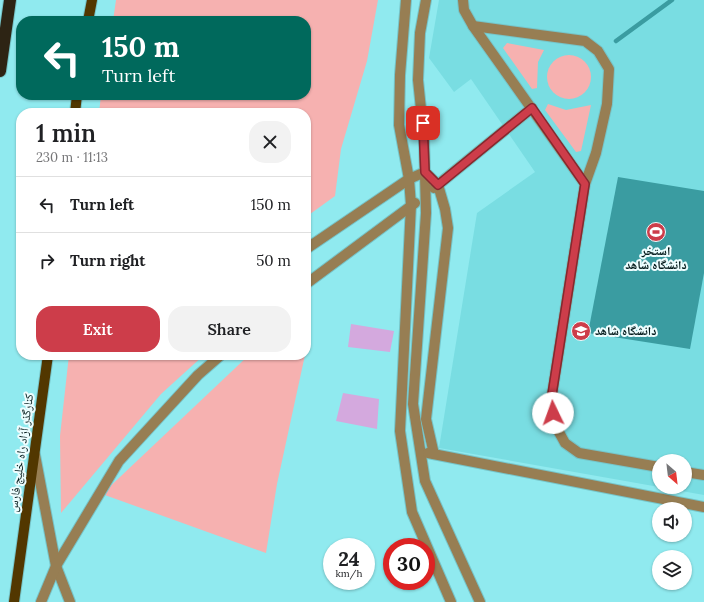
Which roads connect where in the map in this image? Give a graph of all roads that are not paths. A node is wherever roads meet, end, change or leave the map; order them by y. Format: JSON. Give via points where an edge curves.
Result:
{"nodes":[{"id":1,"x":10,"y":0,"type":"edge"},
{"id":2,"x":92,"y":0,"type":"edge"},
{"id":3,"x":406,"y":0,"type":"edge"},
{"id":4,"x":426,"y":0,"type":"edge"},
{"id":5,"x":463,"y":0,"type":"edge"},
{"id":6,"x":89,"y":16,"type":"edge"},
{"id":7,"x":473,"y":26,"type":"junction"},
{"id":8,"x":0,"y":71,"type":"edge"},
{"id":9,"x":532,"y":108,"type":"junction"},
{"id":10,"x":425,"y":172,"type":"junction"},
{"id":11,"x":409,"y":179,"type":"junction"},
{"id":12,"x":585,"y":184,"type":"junction"},
{"id":13,"x":438,"y":185,"type":"junction"},
{"id":14,"x":426,"y":194,"type":"junction"},
{"id":15,"x":411,"y":205,"type":"junction"},
{"id":16,"x":311,"y":246,"type":"edge"},
{"id":17,"x":311,"y":280,"type":"edge"},
{"id":18,"x":47,"y":360,"type":"edge"},
{"id":19,"x":215,"y":360,"type":"edge"},
{"id":20,"x":34,"y":447,"type":"junction"},
{"id":21,"x":420,"y":451,"type":"junction"},
{"id":22,"x":434,"y":454,"type":"junction"},
{"id":23,"x":652,"y":466,"type":"edge"},
{"id":24,"x":692,"y":473,"type":"edge"},
{"id":25,"x":704,"y":475,"type":"edge"},
{"id":26,"x":704,"y":507,"type":"edge"},
{"id":27,"x":56,"y":566,"type":"junction"},
{"id":28,"x":14,"y":602,"type":"edge"},
{"id":29,"x":41,"y":602,"type":"edge"},
{"id":30,"x":70,"y":602,"type":"edge"},
{"id":31,"x":451,"y":602,"type":"edge"},
{"id":32,"x":480,"y":602,"type":"edge"}],
"edges":[{"from":1,"to":8,"type":"highway"},
{"from":2,"to":6,"type":"main road"},
{"from":3,"to":11,"type":"street","via":[[399,125]]},
{"from":4,"to":10,"type":"street","via":[[420,33],[418,80]]},
{"from":5,"to":7,"type":"street","via":[[464,10]]},
{"from":7,"to":9,"type":"street"},
{"from":7,"to":12,"type":"street","via":[[585,41],[598,51],[609,69],[607,104],[596,154]]},
{"from":9,"to":12,"type":"street"},
{"from":9,"to":13,"type":"street"},
{"from":10,"to":11,"type":"street"},
{"from":10,"to":13,"type":"street"},
{"from":10,"to":14,"type":"street"},
{"from":11,"to":15,"type":"street"},
{"from":11,"to":16,"type":"street"},
{"from":12,"to":23,"type":"street","via":[[551,401],[555,425],[565,443],[579,453]]},
{"from":13,"to":14,"type":"street"},
{"from":13,"to":22,"type":"street","via":[[448,228],[426,418]]},
{"from":14,"to":15,"type":"street"},
{"from":14,"to":21,"type":"street","via":[[413,404]]},
{"from":15,"to":17,"type":"street"},
{"from":15,"to":31,"type":"street","via":[[400,431],[412,512]]},
{"from":18,"to":20,"type":"main road","name":"کنارگذر آزاد راه خلیج فارس"},
{"from":19,"to":27,"type":"street","via":[[198,375],[119,461]]},
{"from":20,"to":27,"type":"street"},
{"from":20,"to":28,"type":"main road","name":"کنارگذر آزاد راه خلیج فارس"},
{"from":21,"to":22,"type":"street"},
{"from":21,"to":32,"type":"street","via":[[425,481],[433,504]]},
{"from":22,"to":26,"type":"street"},
{"from":24,"to":25,"type":"street"},
{"from":27,"to":29,"type":"street"},
{"from":27,"to":30,"type":"street"}]}
